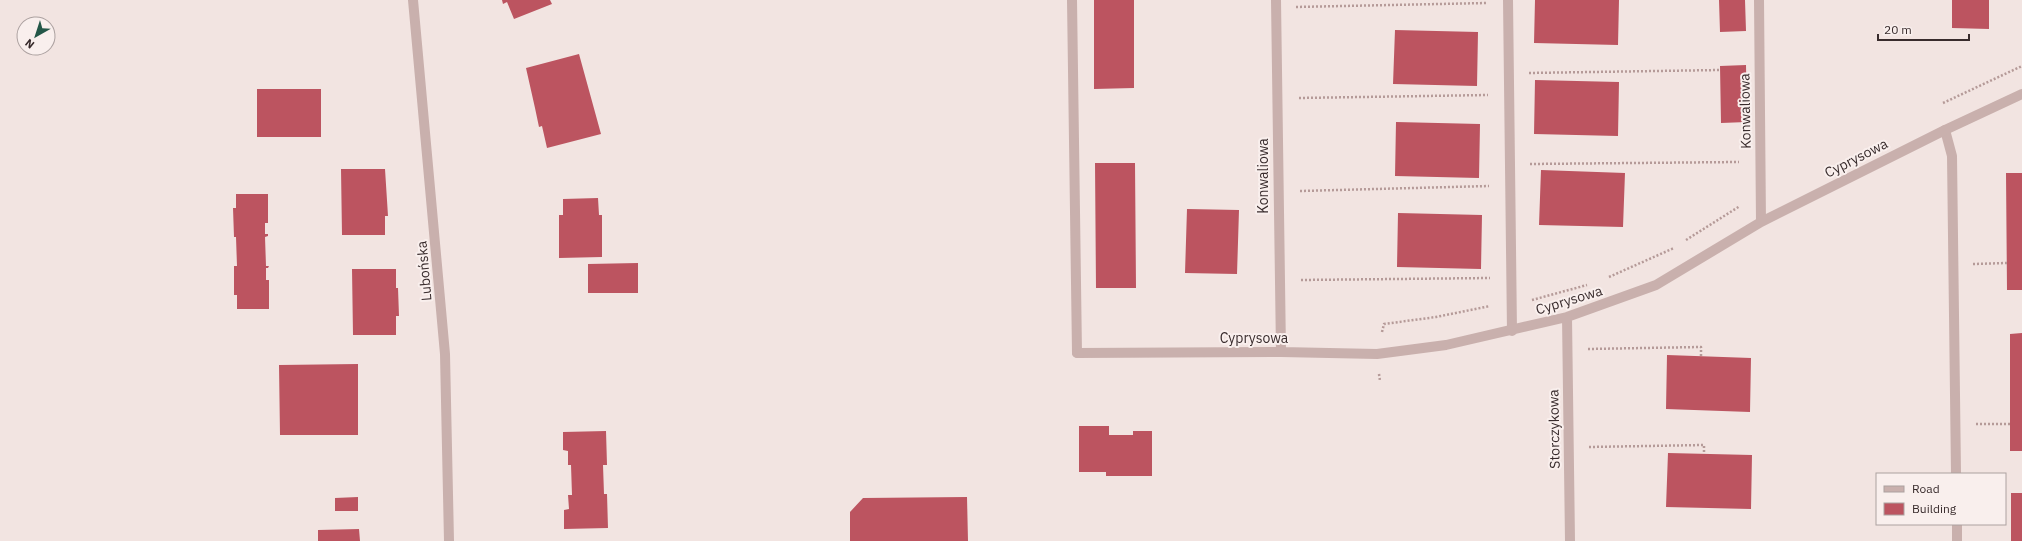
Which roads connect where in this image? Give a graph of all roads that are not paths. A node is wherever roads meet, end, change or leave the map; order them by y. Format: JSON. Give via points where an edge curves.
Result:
{"nodes":[{"id":1,"x":414,"y":0,"type":"edge"},
{"id":2,"x":1072,"y":0,"type":"edge"},
{"id":3,"x":1759,"y":0,"type":"edge"},
{"id":4,"x":1508,"y":1,"type":"edge"},
{"id":5,"x":1276,"y":4,"type":"edge"},
{"id":6,"x":2022,"y":94,"type":"edge"},
{"id":7,"x":1945,"y":130,"type":"junction"},
{"id":8,"x":1761,"y":222,"type":"junction"},
{"id":9,"x":1567,"y":317,"type":"junction"},
{"id":10,"x":1512,"y":331,"type":"junction"},
{"id":11,"x":1281,"y":352,"type":"junction"},
{"id":12,"x":1956,"y":473,"type":"edge"},
{"id":13,"x":1956,"y":525,"type":"edge"},
{"id":14,"x":449,"y":541,"type":"edge"},
{"id":15,"x":1570,"y":541,"type":"edge"},
{"id":16,"x":1957,"y":541,"type":"edge"}],
"edges":[{"from":1,"to":14,"type":"street","name":"Lubońska","via":[[445,354]]},
{"from":2,"to":11,"type":"street","name":"Cyprysowa","via":[[1077,352]]},
{"from":3,"to":8,"type":"street","name":"Konwaliowa"},
{"from":4,"to":10,"type":"street"},
{"from":5,"to":11,"type":"street","name":"Konwaliowa"},
{"from":6,"to":7,"type":"street","name":"Cyprysowa"},
{"from":7,"to":8,"type":"street","name":"Cyprysowa"},
{"from":7,"to":12,"type":"street","via":[[1952,156]]},
{"from":8,"to":9,"type":"street","name":"Cyprysowa","via":[[1656,285]]},
{"from":9,"to":10,"type":"street","name":"Cyprysowa"},
{"from":9,"to":15,"type":"street","name":"Storczykowa"},
{"from":10,"to":11,"type":"street","name":"Cyprysowa","via":[[1446,345],[1377,354]]},
{"from":13,"to":16,"type":"street"}]}
